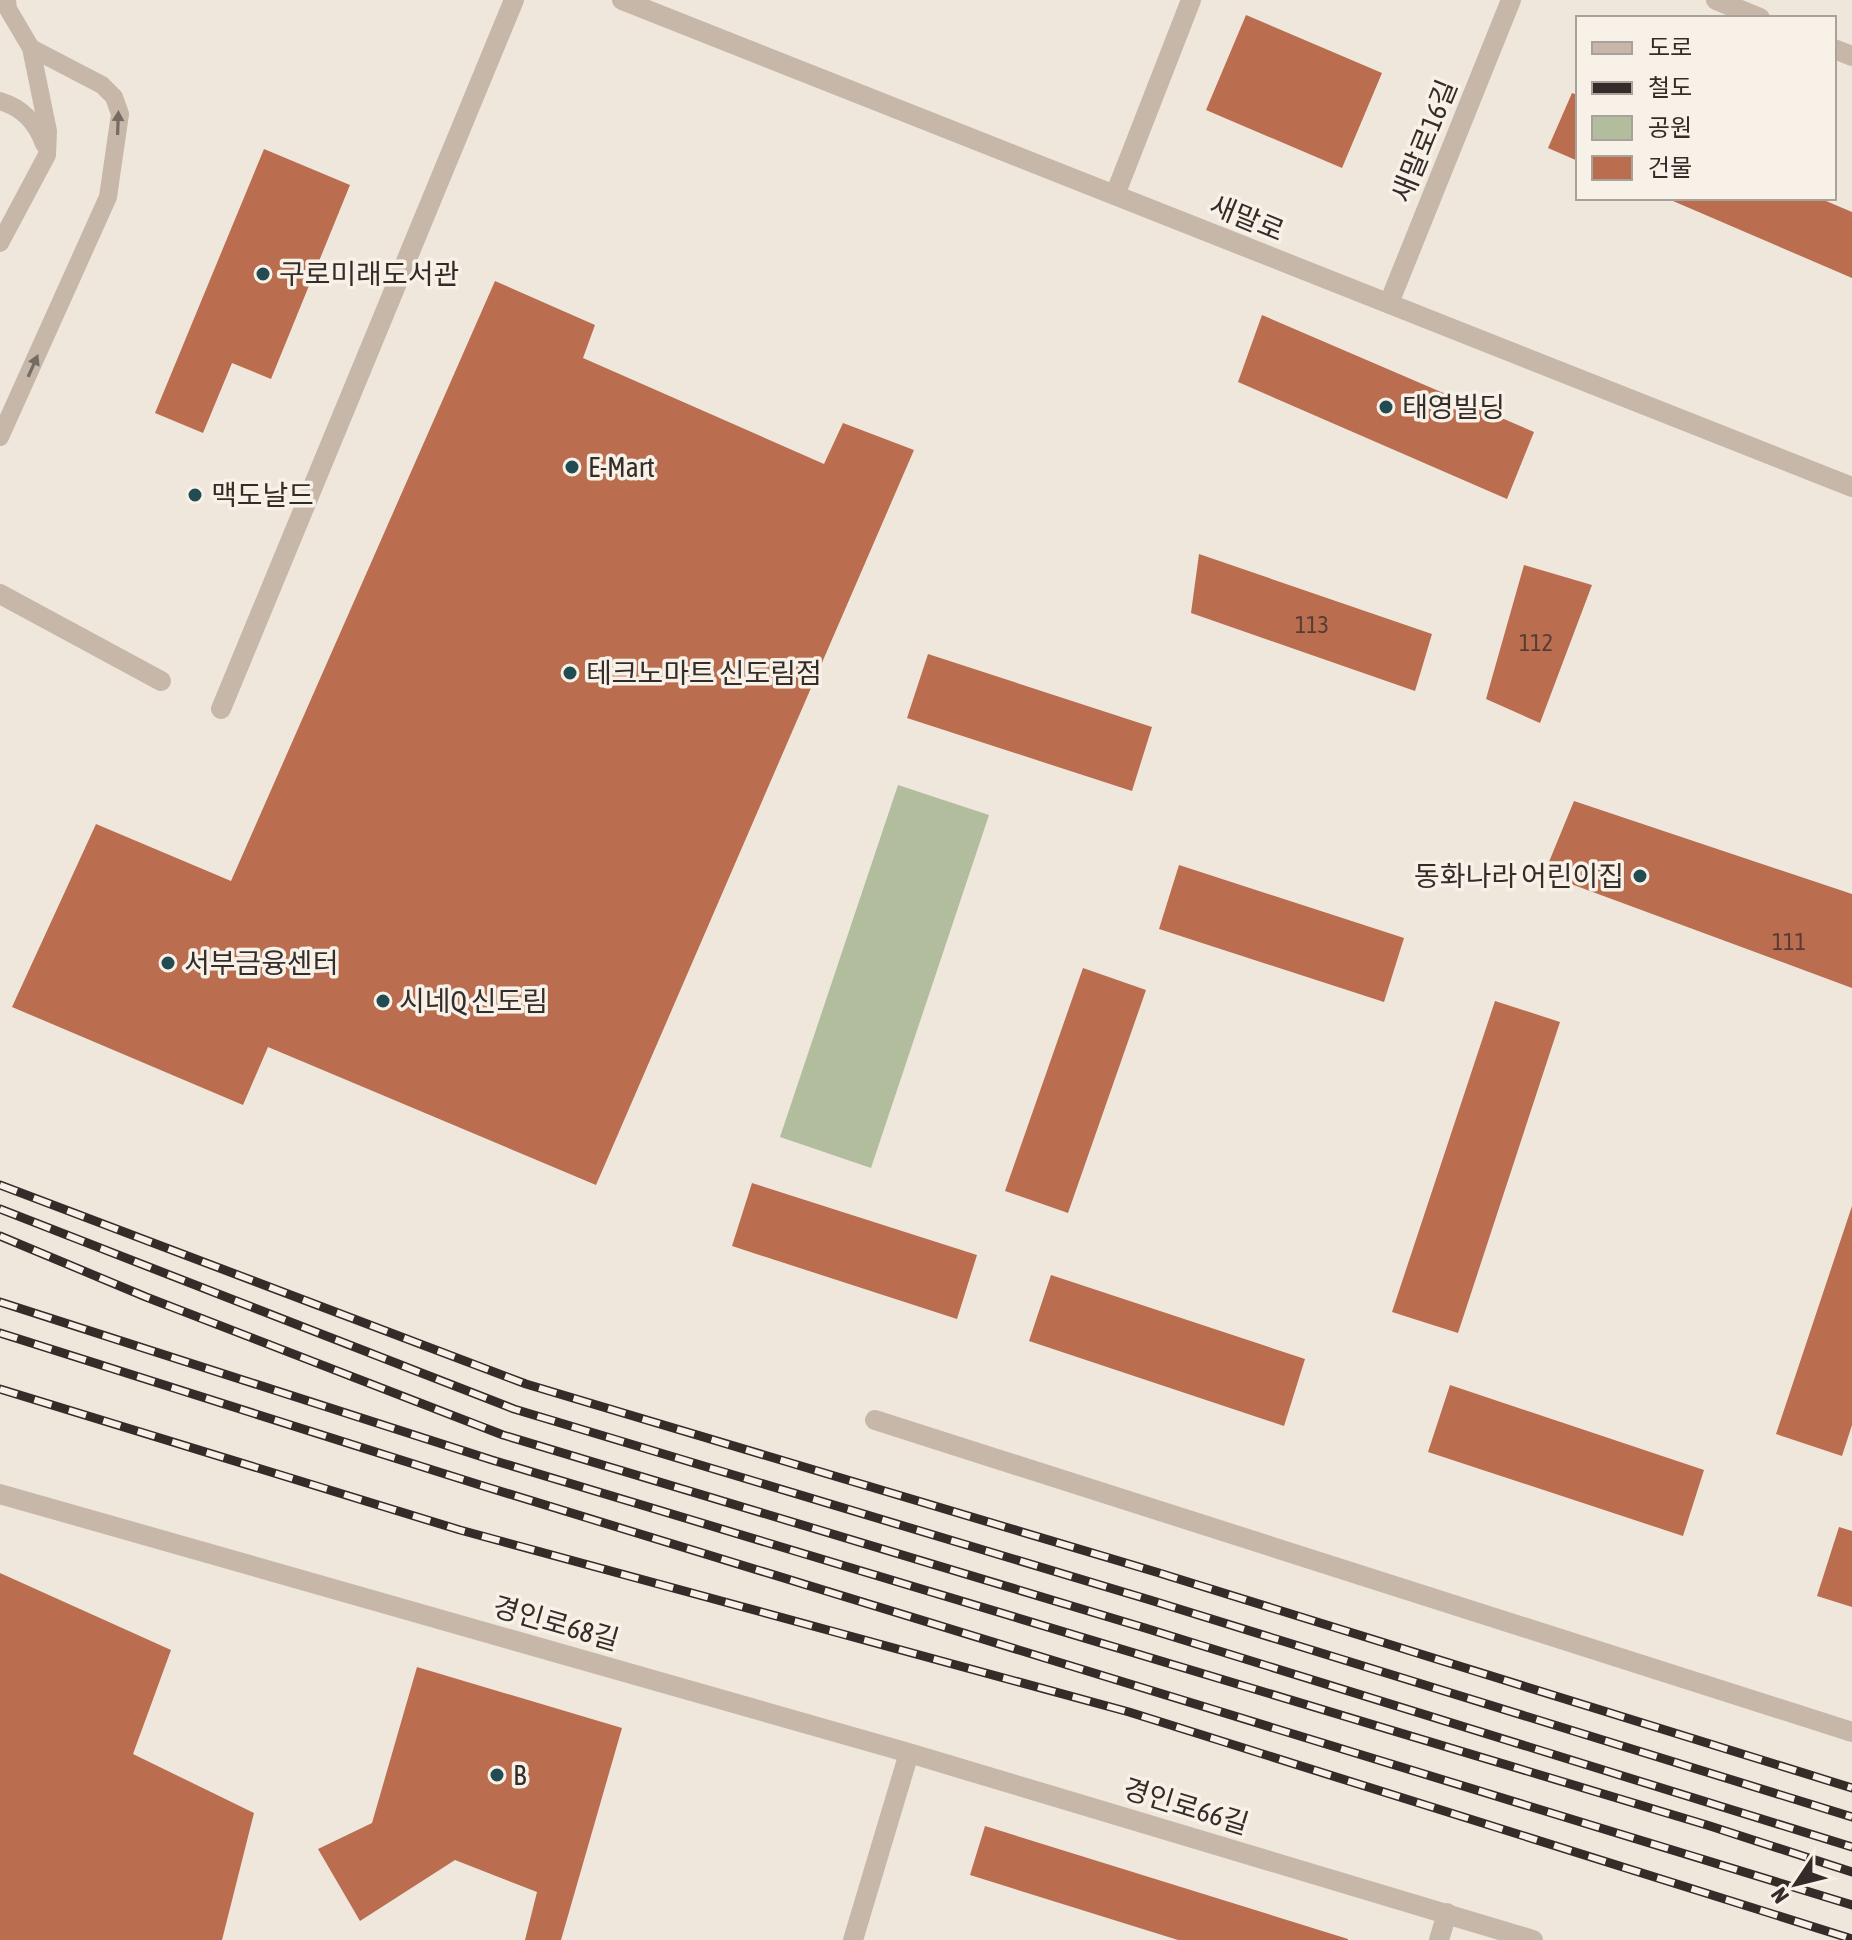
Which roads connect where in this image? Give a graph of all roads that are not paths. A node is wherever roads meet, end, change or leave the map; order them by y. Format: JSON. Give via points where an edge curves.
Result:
{"nodes":[{"id":1,"x":7,"y":0,"type":"edge"},
{"id":2,"x":514,"y":0,"type":"edge"},
{"id":3,"x":622,"y":0,"type":"edge"},
{"id":4,"x":1191,"y":0,"type":"edge"},
{"id":5,"x":1511,"y":0,"type":"edge"},
{"id":6,"x":1722,"y":1,"type":"edge"},
{"id":7,"x":1756,"y":16,"type":"edge"},
{"id":8,"x":31,"y":48,"type":"junction"},
{"id":9,"x":0,"y":101,"type":"edge"},
{"id":10,"x":47,"y":155,"type":"junction"},
{"id":11,"x":1115,"y":195,"type":"junction"},
{"id":12,"x":0,"y":243,"type":"edge"},
{"id":13,"x":1389,"y":303,"type":"junction"},
{"id":14,"x":0,"y":437,"type":"edge"},
{"id":15,"x":1852,"y":487,"type":"edge"},
{"id":16,"x":0,"y":594,"type":"edge"},
{"id":17,"x":161,"y":681,"type":"dead end"},
{"id":18,"x":221,"y":709,"type":"dead end"},
{"id":19,"x":875,"y":1420,"type":"dead end"},
{"id":20,"x":0,"y":1494,"type":"edge"},
{"id":21,"x":1852,"y":1732,"type":"edge"},
{"id":22,"x":909,"y":1753,"type":"junction"},
{"id":23,"x":1447,"y":1913,"type":"junction"},
{"id":24,"x":853,"y":1940,"type":"edge"},
{"id":25,"x":1439,"y":1940,"type":"edge"},
{"id":26,"x":1533,"y":1940,"type":"edge"}],
"edges":[{"from":1,"to":8,"type":"lane"},
{"from":2,"to":18,"type":"street"},
{"from":3,"to":11,"type":"street","name":"새말로"},
{"from":4,"to":11,"type":"street"},
{"from":5,"to":13,"type":"street","name":"새말로16길"},
{"from":6,"to":7,"type":"street"},
{"from":8,"to":10,"type":"lane","via":[[48,131]]},
{"from":14,"to":8,"type":"lane","one_way":true,"via":[[108,197],[120,114],[102,85]]},
{"from":9,"to":10,"type":"lane","via":[[19,107],[31,119]]},
{"from":10,"to":12,"type":"lane"},
{"from":11,"to":13,"type":"street","name":"새말로"},
{"from":13,"to":15,"type":"street","name":"새말로"},
{"from":16,"to":17,"type":"street"},
{"from":19,"to":21,"type":"street"},
{"from":20,"to":22,"type":"street","name":"경인로68길"},
{"from":22,"to":23,"type":"street","name":"경인로66길"},
{"from":22,"to":24,"type":"street"},
{"from":23,"to":25,"type":"street"},
{"from":23,"to":26,"type":"street","name":"경인로66길"}]}
